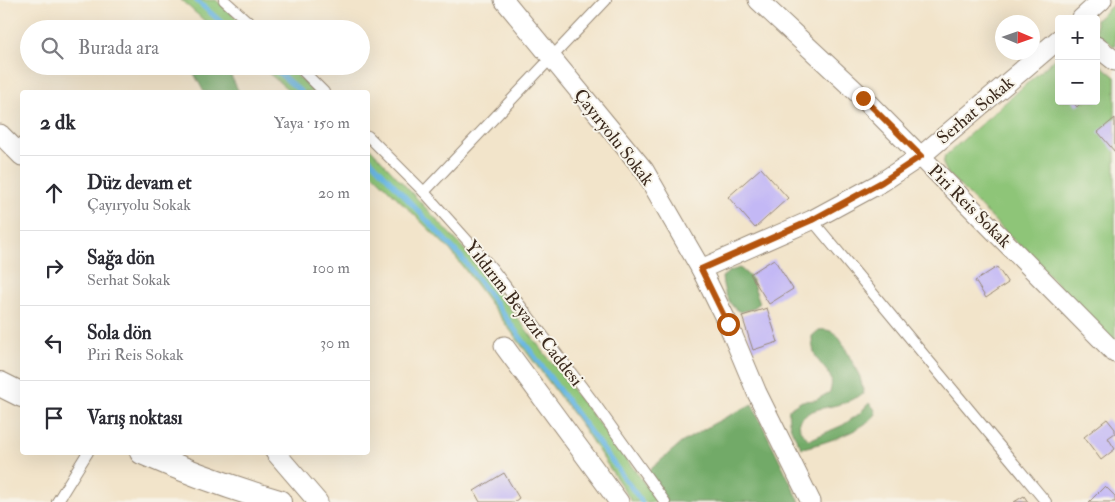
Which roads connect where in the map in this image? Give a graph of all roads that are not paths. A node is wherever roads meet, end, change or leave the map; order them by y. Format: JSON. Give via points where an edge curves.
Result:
{"nodes":[{"id":1,"x":224,"y":0,"type":"edge"},
{"id":2,"x":504,"y":0,"type":"edge"},
{"id":3,"x":606,"y":0,"type":"edge"},
{"id":4,"x":758,"y":0,"type":"edge"},
{"id":5,"x":1102,"y":0,"type":"edge"},
{"id":6,"x":1085,"y":15,"type":"edge"},
{"id":7,"x":246,"y":20,"type":"edge"},
{"id":8,"x":1055,"y":41,"type":"edge"},
{"id":9,"x":1100,"y":49,"type":"edge"},
{"id":10,"x":551,"y":57,"type":"junction"},
{"id":11,"x":1115,"y":61,"type":"edge"},
{"id":12,"x":307,"y":75,"type":"edge"},
{"id":13,"x":322,"y":90,"type":"edge"},
{"id":14,"x":0,"y":134,"type":"edge"},
{"id":15,"x":370,"y":138,"type":"edge"},
{"id":16,"x":20,"y":154,"type":"edge"},
{"id":17,"x":921,"y":156,"type":"junction"},
{"id":18,"x":424,"y":192,"type":"junction"},
{"id":19,"x":812,"y":220,"type":"junction"},
{"id":20,"x":701,"y":269,"type":"junction"},
{"id":21,"x":504,"y":346,"type":"dead end"},
{"id":22,"x":1115,"y":353,"type":"edge"},
{"id":23,"x":0,"y":384,"type":"edge"},
{"id":24,"x":20,"y":395,"type":"edge"},
{"id":25,"x":86,"y":455,"type":"edge"},
{"id":26,"x":149,"y":455,"type":"edge"},
{"id":27,"x":278,"y":455,"type":"edge"},
{"id":28,"x":56,"y":502,"type":"edge"},
{"id":29,"x":280,"y":502,"type":"edge"},
{"id":30,"x":318,"y":502,"type":"edge"},
{"id":31,"x":619,"y":502,"type":"edge"},
{"id":32,"x":665,"y":502,"type":"edge"},
{"id":33,"x":811,"y":502,"type":"edge"},
{"id":34,"x":1046,"y":502,"type":"edge"}],
"edges":[{"from":1,"to":7,"type":"lane"},
{"from":2,"to":10,"type":"street","name":"Çayıryolu Sokak"},
{"from":3,"to":10,"type":"lane"},
{"from":4,"to":17,"type":"street","name":"Piri Reis Sokak"},
{"from":5,"to":6,"type":"street"},
{"from":8,"to":17,"type":"street","name":"Serhat Sokak"},
{"from":9,"to":11,"type":"street"},
{"from":10,"to":18,"type":"lane"},
{"from":10,"to":20,"type":"street","name":"Çayıryolu Sokak","via":[[644,170]]},
{"from":12,"to":13,"type":"lane"},
{"from":14,"to":16,"type":"street"},
{"from":15,"to":18,"type":"lane","name":"Yıldırım Beyazıt Caddesi"},
{"from":17,"to":19,"type":"street","name":"Serhat Sokak","via":[[882,182]]},
{"from":17,"to":22,"type":"street","name":"Piri Reis Sokak"},
{"from":18,"to":32,"type":"lane","name":"Yıldırım Beyazıt Caddesi","via":[[492,268]]},
{"from":19,"to":20,"type":"street","name":"Serhat Sokak"},
{"from":19,"to":34,"type":"lane"},
{"from":20,"to":33,"type":"street","name":"Çayıryolu Sokak","via":[[756,393]]},
{"from":21,"to":31,"type":"street","name":"Yıldırım Beyazıt Caddesi"},
{"from":23,"to":24,"type":"street"},
{"from":25,"to":28,"type":"lane"},
{"from":26,"to":29,"type":"street","via":[[247,493]]},
{"from":27,"to":30,"type":"street"}]}
